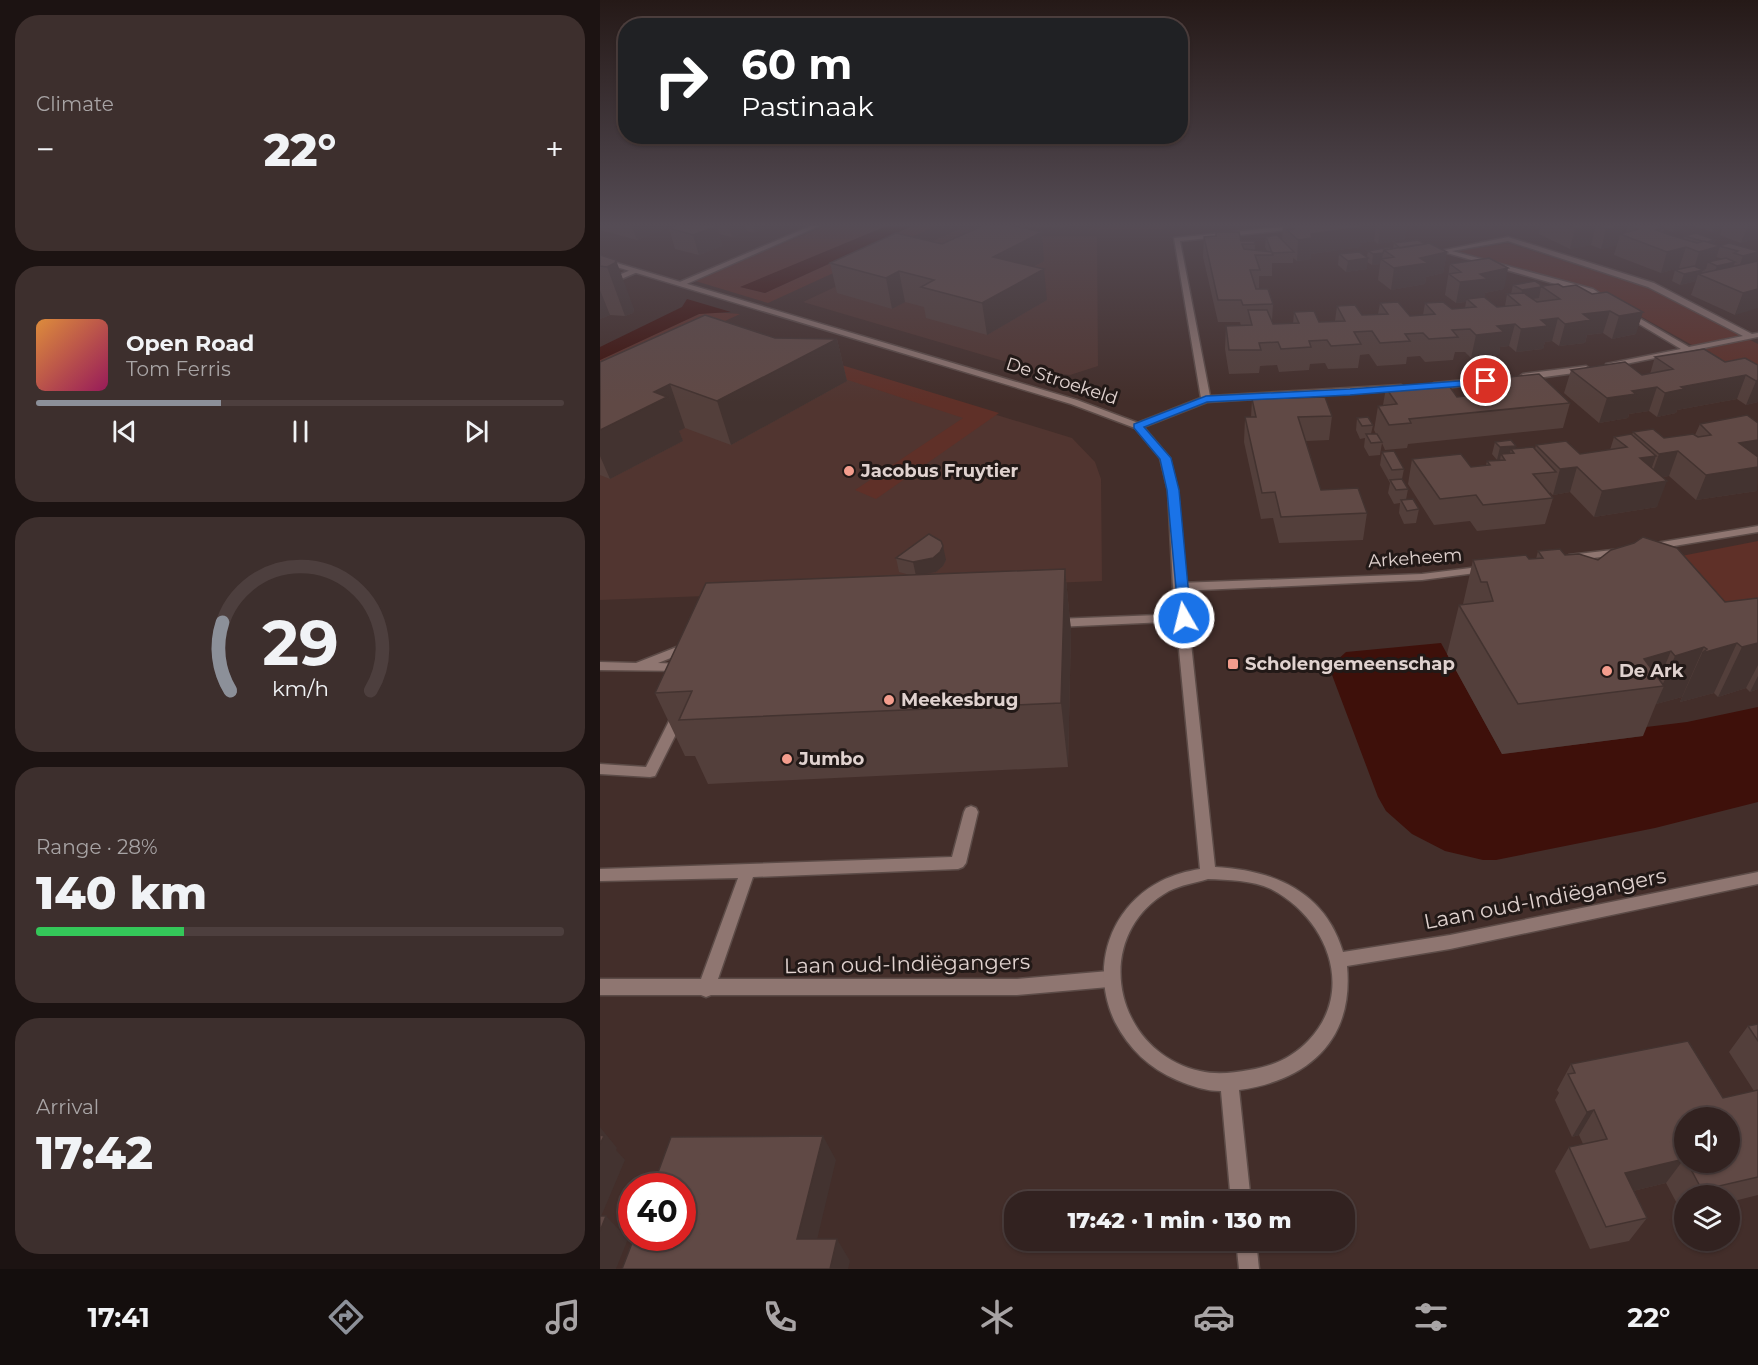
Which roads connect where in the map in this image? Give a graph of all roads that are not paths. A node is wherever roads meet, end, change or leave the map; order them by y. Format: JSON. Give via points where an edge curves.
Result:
{"nodes":[{"id":1,"x":679,"y":284,"type":"edge"},
{"id":2,"x":1184,"y":284,"type":"edge"},
{"id":3,"x":1565,"y":284,"type":"edge"},
{"id":4,"x":1649,"y":284,"type":"edge"},
{"id":5,"x":1754,"y":335,"type":"edge"},
{"id":6,"x":1689,"y":350,"type":"junction"},
{"id":7,"x":1418,"y":387,"type":"edge"},
{"id":8,"x":1407,"y":388,"type":"edge"},
{"id":9,"x":1206,"y":399,"type":"junction"},
{"id":10,"x":1138,"y":426,"type":"junction"},
{"id":11,"x":1758,"y":529,"type":"edge"},
{"id":12,"x":1553,"y":560,"type":"edge"},
{"id":13,"x":1505,"y":566,"type":"edge"},
{"id":14,"x":1179,"y":587,"type":"junction"},
{"id":15,"x":1184,"y":618,"type":"junction"},
{"id":16,"x":1043,"y":624,"type":"edge"},
{"id":17,"x":703,"y":641,"type":"edge"},
{"id":18,"x":600,"y":666,"type":"edge"},
{"id":19,"x":639,"y":666,"type":"junction"},
{"id":20,"x":702,"y":668,"type":"edge"},
{"id":21,"x":687,"y":699,"type":"edge"},
{"id":22,"x":600,"y":770,"type":"edge"},
{"id":23,"x":971,"y":812,"type":"dead end"},
{"id":24,"x":748,"y":870,"type":"junction"},
{"id":25,"x":1208,"y":873,"type":"junction"},
{"id":26,"x":600,"y":875,"type":"edge"},
{"id":27,"x":1758,"y":878,"type":"edge"},
{"id":28,"x":1339,"y":960,"type":"junction"},
{"id":29,"x":1109,"y":979,"type":"junction"},
{"id":30,"x":600,"y":987,"type":"edge"},
{"id":31,"x":706,"y":989,"type":"junction"},
{"id":32,"x":1229,"y":1083,"type":"junction"},
{"id":33,"x":1240,"y":1191,"type":"edge"},
{"id":34,"x":1247,"y":1251,"type":"edge"},
{"id":35,"x":1249,"y":1269,"type":"edge"}],
"edges":[{"from":1,"to":10,"type":"street","name":"De Stroekeld","via":[[1074,402]]},
{"from":2,"to":9,"type":"street"},
{"from":3,"to":6,"type":"street","via":[[1590,291]]},
{"from":4,"to":5,"type":"street"},
{"from":5,"to":6,"type":"street"},
{"from":6,"to":7,"type":"street","via":[[1600,368]]},
{"from":8,"to":9,"type":"street"},
{"from":9,"to":10,"type":"street"},
{"from":10,"to":14,"type":"street","name":"De Stroekeld","via":[[1166,458],[1173,490]]},
{"from":11,"to":12,"type":"street"},
{"from":13,"to":14,"type":"street","name":"Arkeheem","via":[[1422,577]]},
{"from":14,"to":15,"type":"street","name":"De Stroekeld"},
{"from":15,"to":16,"type":"street"},
{"from":15,"to":25,"type":"street","name":"De Stroekeld"},
{"from":17,"to":19,"type":"street"},
{"from":18,"to":19,"type":"street"},
{"from":19,"to":20,"type":"street"},
{"from":21,"to":22,"type":"street","via":[[650,772]]},
{"from":23,"to":24,"type":"street","via":[[958,863]]},
{"from":24,"to":26,"type":"street"},
{"from":24,"to":31,"type":"street"},
{"from":25,"to":28,"type":"street","via":[[1242,875],[1276,885],[1304,904],[1326,929]]},
{"from":25,"to":29,"type":"street","via":[[1177,881],[1149,896],[1127,919],[1113,947]]},
{"from":27,"to":28,"type":"street","name":"Laan oud-Indiëgangers","via":[[1450,942]]},
{"from":28,"to":32,"type":"street","via":[[1340,995],[1329,1029],[1305,1057],[1270,1076]]},
{"from":29,"to":31,"type":"street","name":"Laan oud-Indiëgangers","via":[[1017,987]]},
{"from":29,"to":32,"type":"street","via":[[1116,1010],[1133,1038],[1159,1062],[1192,1078]]},
{"from":30,"to":31,"type":"street","name":"Laan oud-Indiëgangers"},
{"from":32,"to":33,"type":"street"},
{"from":34,"to":35,"type":"street"}]}
